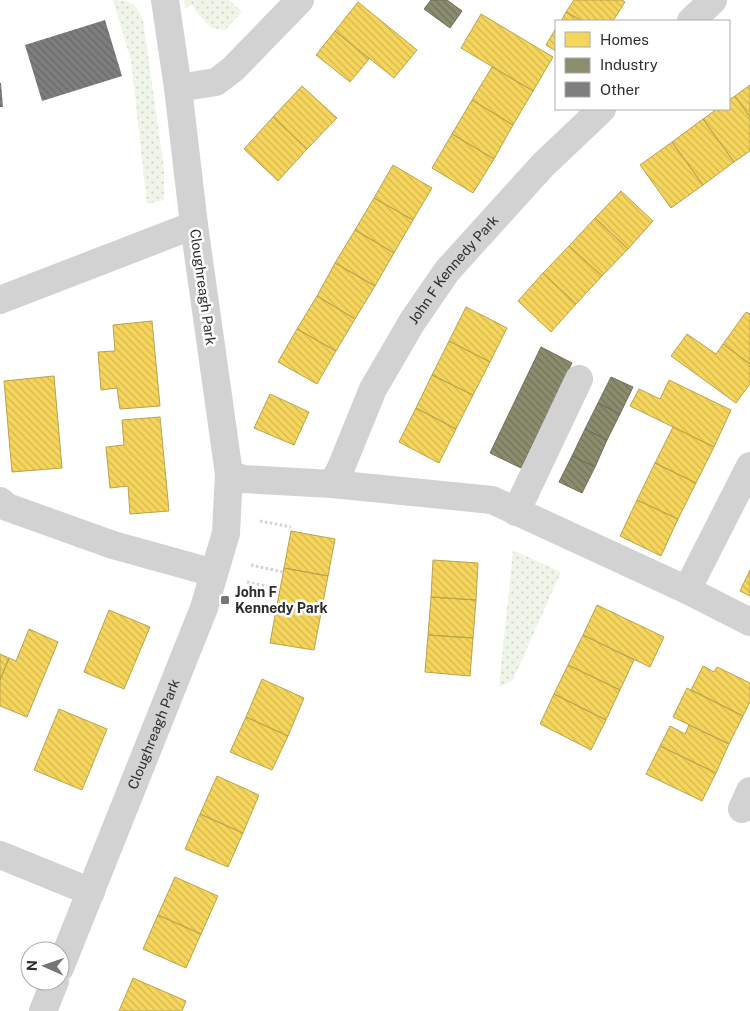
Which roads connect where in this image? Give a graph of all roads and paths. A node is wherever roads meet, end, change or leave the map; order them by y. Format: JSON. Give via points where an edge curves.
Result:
{"nodes":[{"id":1,"x":165,"y":0,"type":"edge"},
{"id":2,"x":300,"y":0,"type":"edge"},
{"id":3,"x":713,"y":0,"type":"edge"},
{"id":4,"x":692,"y":20,"type":"edge"},
{"id":5,"x":178,"y":88,"type":"junction"},
{"id":6,"x":601,"y":110,"type":"edge"},
{"id":7,"x":194,"y":226,"type":"junction"},
{"id":8,"x":0,"y":300,"type":"edge"},
{"id":9,"x":579,"y":379,"type":"dead end"},
{"id":10,"x":750,"y":466,"type":"edge"},
{"id":11,"x":229,"y":474,"type":"junction"},
{"id":12,"x":332,"y":484,"type":"junction"},
{"id":13,"x":0,"y":502,"type":"edge"},
{"id":14,"x":516,"y":512,"type":"junction"},
{"id":15,"x":258,"y":521,"type":"dead end"},
{"id":16,"x":292,"y":527,"type":"dead end"},
{"id":17,"x":250,"y":565,"type":"dead end"},
{"id":18,"x":283,"y":572,"type":"dead end"},
{"id":19,"x":226,"y":577,"type":"junction"},
{"id":20,"x":278,"y":589,"type":"dead end"},
{"id":21,"x":687,"y":590,"type":"junction"},
{"id":22,"x":750,"y":622,"type":"edge"},
{"id":23,"x":0,"y":855,"type":"edge"},
{"id":24,"x":91,"y":892,"type":"junction"},
{"id":25,"x":70,"y":943,"type":"edge"},
{"id":26,"x":51,"y":991,"type":"edge"},
{"id":27,"x":43,"y":1011,"type":"edge"}],
"edges":[{"from":1,"to":5,"type":"street","name":"Cloughreagh Park"},
{"from":2,"to":5,"type":"street","via":[[233,70],[216,82]]},
{"from":3,"to":4,"type":"street"},
{"from":5,"to":7,"type":"street","name":"Cloughreagh Park"},
{"from":6,"to":12,"type":"street","name":"John F Kennedy Park","via":[[543,165],[446,271],[374,389]]},
{"from":7,"to":8,"type":"street"},
{"from":7,"to":11,"type":"street","name":"Cloughreagh Park"},
{"from":9,"to":14,"type":"street"},
{"from":10,"to":21,"type":"street"},
{"from":11,"to":12,"type":"street","via":[[243,479]]},
{"from":11,"to":19,"type":"street","name":"Cloughreagh Park"},
{"from":12,"to":14,"type":"street","via":[[492,500]]},
{"from":13,"to":19,"type":"street","via":[[113,545]]},
{"from":14,"to":21,"type":"street"},
{"from":15,"to":16,"type":"path"},
{"from":17,"to":18,"type":"path"},
{"from":19,"to":20,"type":"path"},
{"from":19,"to":24,"type":"street","name":"Cloughreagh Park","via":[[204,608]]},
{"from":21,"to":22,"type":"street"},
{"from":23,"to":24,"type":"street"},
{"from":24,"to":25,"type":"street","name":"Cloughreagh Park"},
{"from":26,"to":27,"type":"street"}]}
